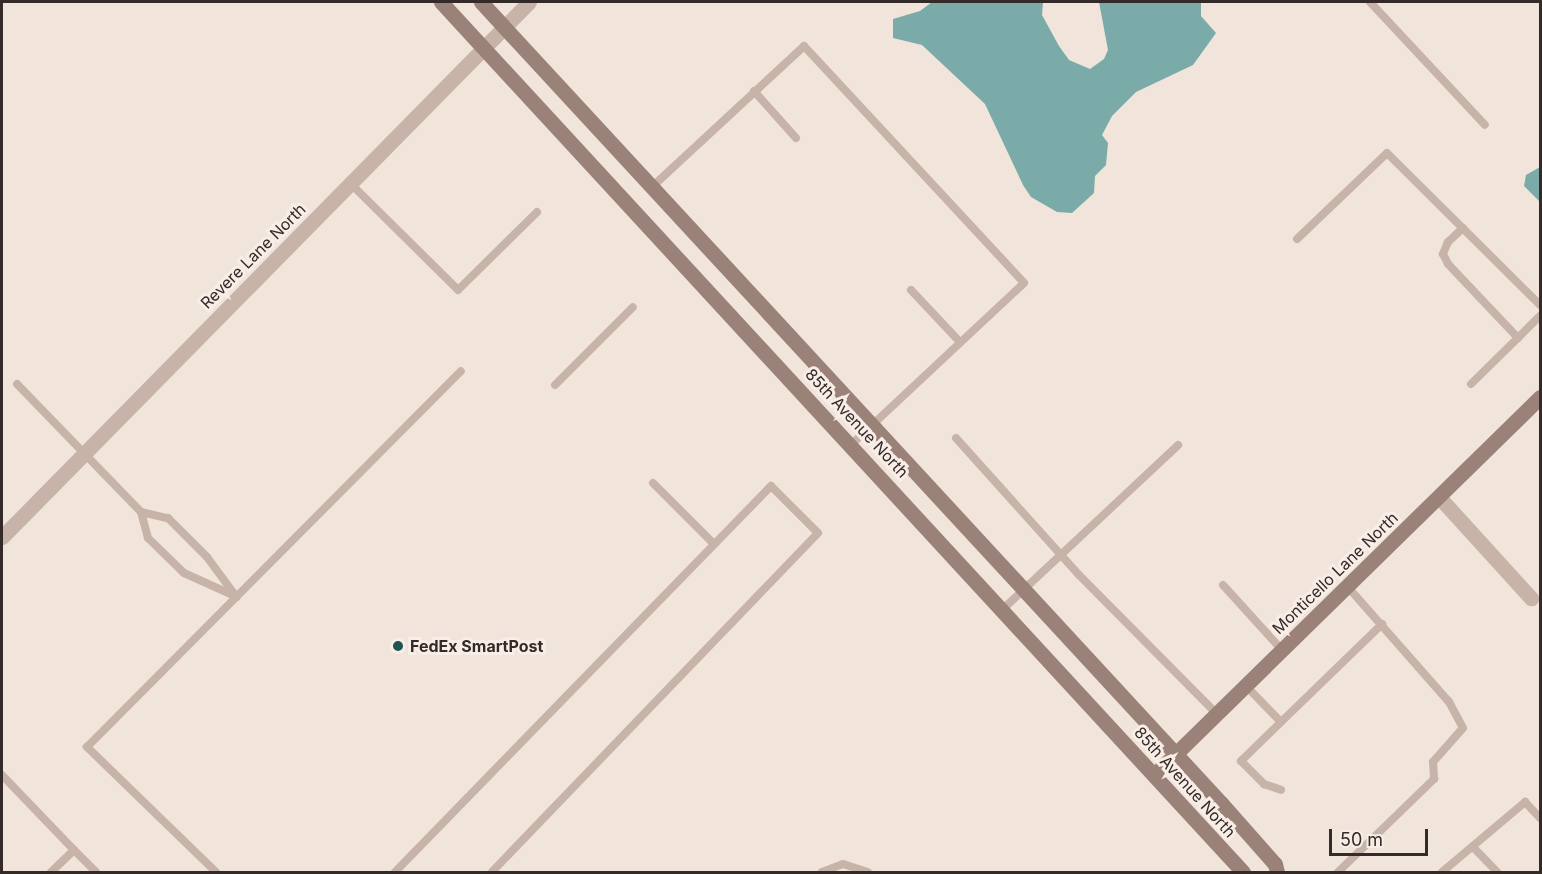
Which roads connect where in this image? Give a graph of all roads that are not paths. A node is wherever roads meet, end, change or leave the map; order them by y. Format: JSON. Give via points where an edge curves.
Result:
{"nodes":[{"id":1,"x":441,"y":2,"type":"edge"},
{"id":2,"x":481,"y":2,"type":"edge"},
{"id":3,"x":529,"y":2,"type":"edge"},
{"id":4,"x":1370,"y":2,"type":"edge"},
{"id":5,"x":504,"y":26,"type":"junction"},
{"id":6,"x":484,"y":46,"type":"junction"},
{"id":7,"x":754,"y":91,"type":"junction"},
{"id":8,"x":1485,"y":125,"type":"dead end"},
{"id":9,"x":796,"y":138,"type":"dead end"},
{"id":10,"x":350,"y":183,"type":"junction"},
{"id":11,"x":653,"y":186,"type":"junction"},
{"id":12,"x":537,"y":212,"type":"dead end"},
{"id":13,"x":1463,"y":228,"type":"junction"},
{"id":14,"x":1297,"y":239,"type":"dead end"},
{"id":15,"x":911,"y":290,"type":"dead end"},
{"id":16,"x":1540,"y":305,"type":"edge"},
{"id":17,"x":633,"y":307,"type":"dead end"},
{"id":18,"x":1540,"y":316,"type":"edge"},
{"id":19,"x":1518,"y":338,"type":"junction"},
{"id":20,"x":960,"y":342,"type":"junction"},
{"id":21,"x":461,"y":371,"type":"dead end"},
{"id":22,"x":17,"y":384,"type":"dead end"},
{"id":23,"x":1471,"y":384,"type":"dead end"},
{"id":24,"x":555,"y":385,"type":"dead end"},
{"id":25,"x":1540,"y":397,"type":"edge"},
{"id":26,"x":872,"y":425,"type":"junction"},
{"id":27,"x":956,"y":438,"type":"dead end"},
{"id":28,"x":851,"y":445,"type":"junction"},
{"id":29,"x":1178,"y":445,"type":"dead end"},
{"id":30,"x":84,"y":453,"type":"junction"},
{"id":31,"x":653,"y":483,"type":"dead end"},
{"id":32,"x":1439,"y":497,"type":"junction"},
{"id":33,"x":141,"y":512,"type":"junction"},
{"id":34,"x":2,"y":537,"type":"edge"},
{"id":35,"x":714,"y":544,"type":"junction"},
{"id":36,"x":1062,"y":556,"type":"junction"},
{"id":37,"x":1222,"y":585,"type":"dead end"},
{"id":38,"x":1348,"y":587,"type":"junction"},
{"id":39,"x":1024,"y":590,"type":"junction"},
{"id":40,"x":237,"y":597,"type":"junction"},
{"id":41,"x":1536,"y":599,"type":"edge"},
{"id":42,"x":1003,"y":609,"type":"junction"},
{"id":43,"x":1383,"y":624,"type":"junction"},
{"id":44,"x":1282,"y":650,"type":"junction"},
{"id":45,"x":1246,"y":686,"type":"junction"},
{"id":46,"x":1216,"y":714,"type":"junction"},
{"id":47,"x":1281,"y":722,"type":"junction"},
{"id":48,"x":1176,"y":754,"type":"junction"},
{"id":49,"x":1155,"y":774,"type":"junction"},
{"id":50,"x":2,"y":775,"type":"edge"},
{"id":51,"x":1281,"y":790,"type":"dead end"},
{"id":52,"x":1540,"y":818,"type":"edge"},
{"id":53,"x":1473,"y":847,"type":"junction"},
{"id":54,"x":74,"y":850,"type":"junction"},
{"id":55,"x":51,"y":873,"type":"edge"},
{"id":56,"x":96,"y":873,"type":"edge"},
{"id":57,"x":216,"y":873,"type":"edge"},
{"id":58,"x":395,"y":873,"type":"edge"},
{"id":59,"x":492,"y":873,"type":"edge"},
{"id":60,"x":822,"y":873,"type":"edge"},
{"id":61,"x":868,"y":873,"type":"edge"},
{"id":62,"x":1243,"y":873,"type":"edge"},
{"id":63,"x":1277,"y":873,"type":"edge"},
{"id":64,"x":1338,"y":873,"type":"edge"},
{"id":65,"x":1442,"y":873,"type":"edge"},
{"id":66,"x":1497,"y":873,"type":"edge"}],
"edges":[{"from":1,"to":6,"type":"main road","name":"85th Avenue North"},
{"from":2,"to":5,"type":"main road","name":"85th Avenue North"},
{"from":3,"to":5,"type":"street","name":"Revere Lane North"},
{"from":4,"to":8,"type":"lane"},
{"from":5,"to":6,"type":"street","name":"Revere Lane North"},
{"from":5,"to":11,"type":"main road","name":"85th Avenue North"},
{"from":6,"to":10,"type":"street","name":"Revere Lane North"},
{"from":6,"to":28,"type":"main road","name":"85th Avenue North"},
{"from":7,"to":9,"type":"lane"},
{"from":7,"to":11,"type":"lane"},
{"from":7,"to":20,"type":"lane","via":[[804,46],[1024,283]]},
{"from":10,"to":12,"type":"lane","via":[[458,290]]},
{"from":10,"to":30,"type":"street","name":"Revere Lane North"},
{"from":11,"to":26,"type":"main road","name":"85th Avenue North"},
{"from":13,"to":14,"type":"lane","via":[[1387,153]]},
{"from":13,"to":16,"type":"lane"},
{"from":13,"to":19,"type":"lane","via":[[1443,254]]},
{"from":15,"to":20,"type":"lane"},
{"from":17,"to":24,"type":"lane"},
{"from":18,"to":19,"type":"lane"},
{"from":19,"to":23,"type":"lane"},
{"from":20,"to":26,"type":"lane"},
{"from":21,"to":40,"type":"lane"},
{"from":22,"to":30,"type":"lane"},
{"from":25,"to":32,"type":"main road","name":"Monticello Lane North"},
{"from":26,"to":28,"type":"lane"},
{"from":26,"to":39,"type":"main road","name":"85th Avenue North"},
{"from":27,"to":36,"type":"lane"},
{"from":28,"to":42,"type":"main road","name":"85th Avenue North"},
{"from":29,"to":36,"type":"lane"},
{"from":30,"to":33,"type":"lane"},
{"from":30,"to":34,"type":"street","name":"Revere Lane North"},
{"from":31,"to":35,"type":"lane"},
{"from":32,"to":38,"type":"main road","name":"Monticello Lane North"},
{"from":32,"to":41,"type":"street"},
{"from":33,"to":40,"type":"lane","via":[[168,518],[207,557]]},
{"from":33,"to":40,"type":"lane","via":[[148,538],[184,573]]},
{"from":35,"to":58,"type":"lane"},
{"from":35,"to":59,"type":"lane","via":[[771,486],[818,533]]},
{"from":36,"to":39,"type":"lane"},
{"from":36,"to":46,"type":"lane"},
{"from":37,"to":44,"type":"lane"},
{"from":38,"to":43,"type":"lane"},
{"from":38,"to":44,"type":"main road","name":"Monticello Lane North"},
{"from":39,"to":42,"type":"lane"},
{"from":39,"to":48,"type":"main road","name":"85th Avenue North"},
{"from":40,"to":57,"type":"lane","via":[[87,747]]},
{"from":42,"to":49,"type":"main road","name":"85th Avenue North"},
{"from":43,"to":47,"type":"lane"},
{"from":43,"to":64,"type":"lane","via":[[1449,702],[1463,728],[1433,762],[1434,779]]},
{"from":44,"to":45,"type":"main road","name":"Monticello Lane North"},
{"from":45,"to":46,"type":"main road","name":"Monticello Lane North"},
{"from":45,"to":47,"type":"lane"},
{"from":46,"to":48,"type":"main road","name":"Monticello Lane North"},
{"from":47,"to":51,"type":"lane","via":[[1241,761],[1264,784]]},
{"from":48,"to":49,"type":"main road","name":"Monticello Lane North"},
{"from":48,"to":63,"type":"main road","name":"85th Avenue North","via":[[1275,864]]},
{"from":49,"to":62,"type":"main road","name":"85th Avenue North"},
{"from":50,"to":54,"type":"lane"},
{"from":52,"to":53,"type":"lane","via":[[1525,802]]},
{"from":53,"to":65,"type":"lane"},
{"from":53,"to":66,"type":"lane"},
{"from":54,"to":55,"type":"lane"},
{"from":54,"to":56,"type":"lane"},
{"from":60,"to":61,"type":"lane","via":[[843,864]]}]}
